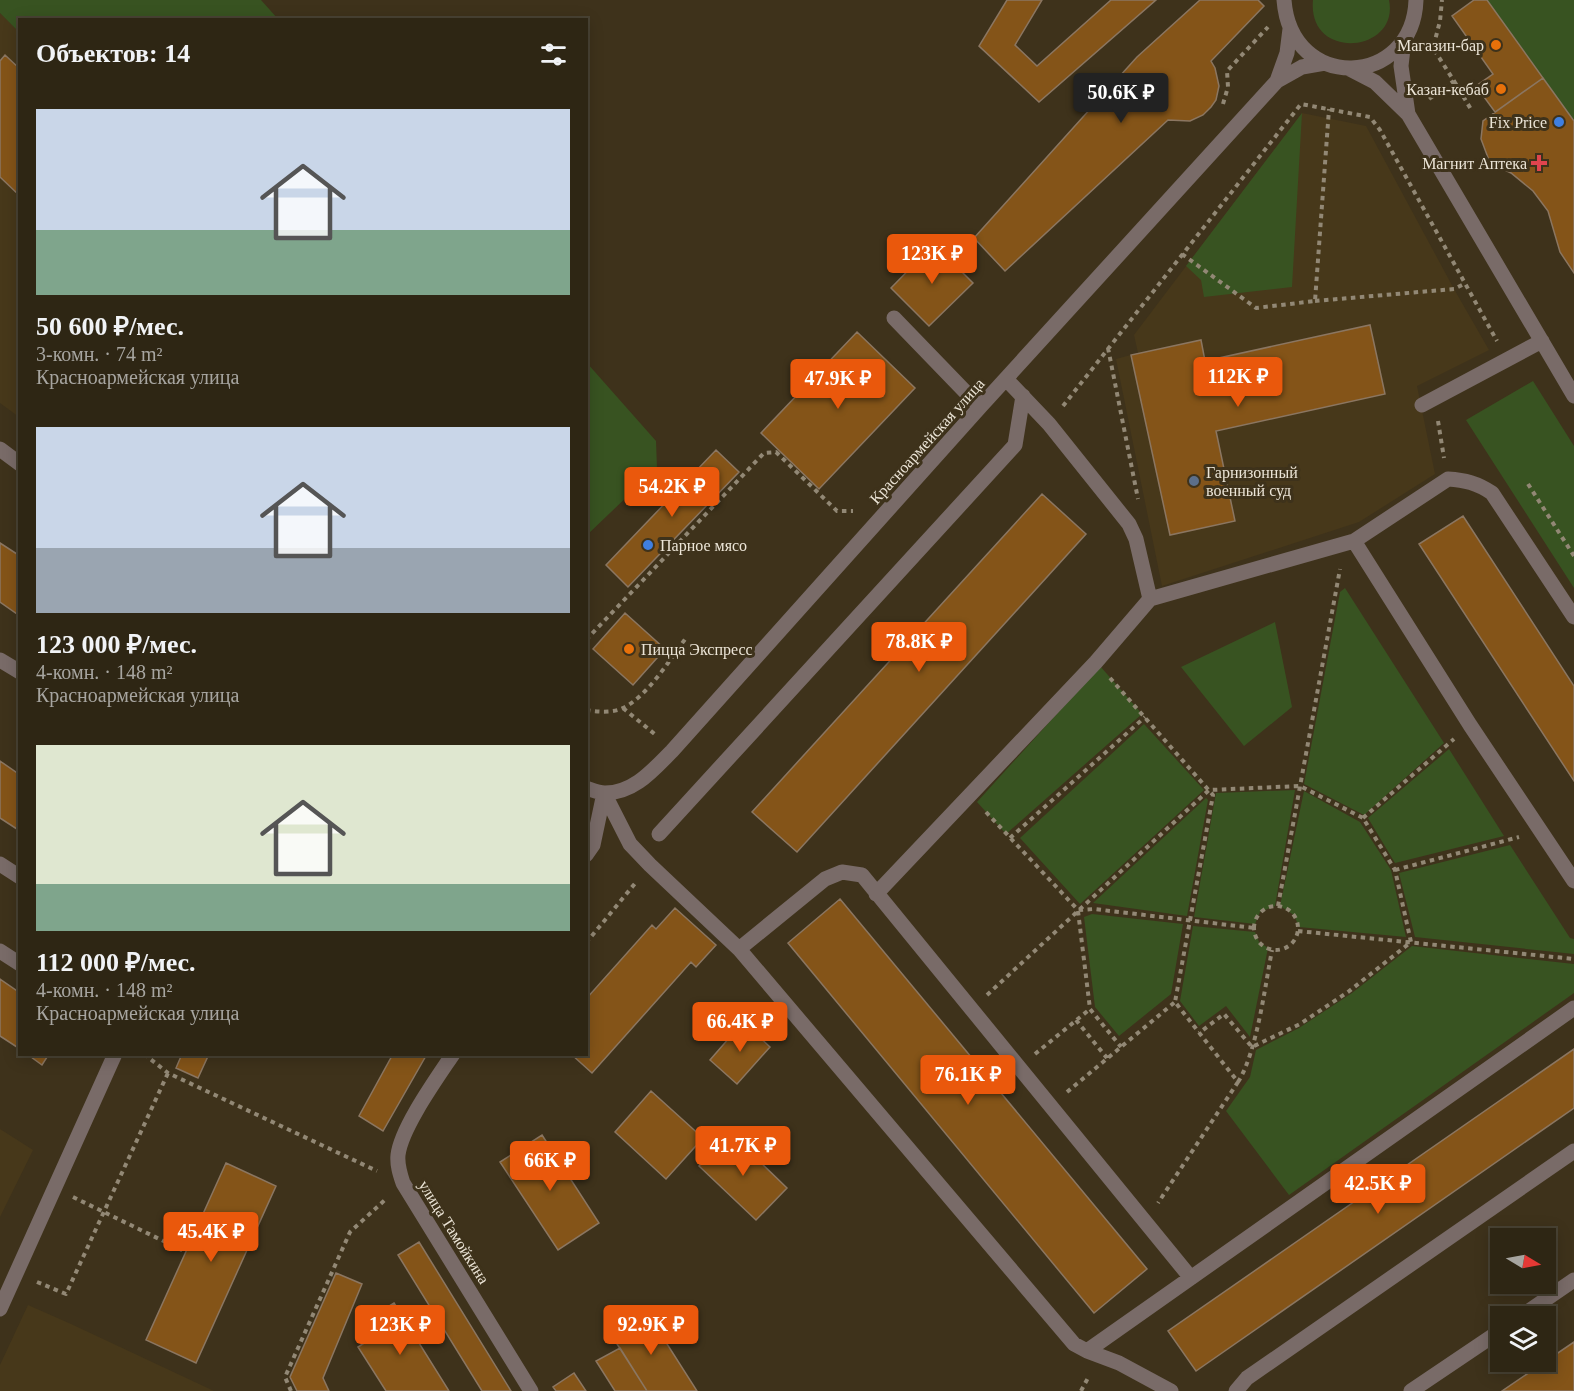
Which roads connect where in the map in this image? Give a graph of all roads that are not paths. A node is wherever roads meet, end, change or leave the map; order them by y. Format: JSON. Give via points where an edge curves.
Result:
{"nodes":[{"id":1,"x":1284,"y":0,"type":"edge"},
{"id":2,"x":1416,"y":0,"type":"edge"},
{"id":3,"x":1290,"y":29,"type":"junction"},
{"id":4,"x":1404,"y":39,"type":"junction"},
{"id":5,"x":1325,"y":63,"type":"junction"},
{"id":6,"x":1348,"y":68,"type":"junction"},
{"id":7,"x":1277,"y":81,"type":"junction"},
{"id":8,"x":1408,"y":114,"type":"junction"},
{"id":9,"x":894,"y":318,"type":"dead end"},
{"id":10,"x":1542,"y":341,"type":"junction"},
{"id":11,"x":1006,"y":379,"type":"junction"},
{"id":12,"x":1023,"y":396,"type":"junction"},
{"id":13,"x":1574,"y":396,"type":"edge"},
{"id":14,"x":1428,"y":402,"type":"road end"},
{"id":15,"x":980,"y":407,"type":"junction"},
{"id":16,"x":0,"y":449,"type":"edge"},
{"id":17,"x":18,"y":462,"type":"edge"},
{"id":18,"x":1354,"y":541,"type":"junction"},
{"id":19,"x":1149,"y":600,"type":"junction"},
{"id":20,"x":1574,"y":618,"type":"edge"},
{"id":21,"x":0,"y":660,"type":"edge"},
{"id":22,"x":18,"y":671,"type":"edge"},
{"id":23,"x":588,"y":789,"type":"edge"},
{"id":24,"x":604,"y":793,"type":"junction"},
{"id":25,"x":659,"y":834,"type":"dead end"},
{"id":26,"x":588,"y":852,"type":"edge"},
{"id":27,"x":0,"y":864,"type":"edge"},
{"id":28,"x":18,"y":876,"type":"edge"},
{"id":29,"x":1574,"y":881,"type":"edge"},
{"id":30,"x":876,"y":894,"type":"junction"},
{"id":31,"x":739,"y":949,"type":"junction"},
{"id":32,"x":0,"y":951,"type":"edge"},
{"id":33,"x":18,"y":963,"type":"edge"},
{"id":34,"x":1574,"y":1008,"type":"edge"},
{"id":35,"x":114,"y":1056,"type":"edge"},
{"id":36,"x":452,"y":1056,"type":"edge"},
{"id":37,"x":1574,"y":1150,"type":"edge"},
{"id":38,"x":1191,"y":1278,"type":"junction"},
{"id":39,"x":1574,"y":1280,"type":"edge"},
{"id":40,"x":1,"y":1304,"type":"edge"},
{"id":41,"x":1536,"y":1306,"type":"edge"},
{"id":42,"x":1490,"y":1338,"type":"edge"},
{"id":43,"x":1087,"y":1351,"type":"junction"},
{"id":44,"x":531,"y":1391,"type":"edge"},
{"id":45,"x":1171,"y":1391,"type":"edge"},
{"id":46,"x":1236,"y":1391,"type":"edge"},
{"id":47,"x":1411,"y":1391,"type":"edge"}],
"edges":[{"from":1,"to":3,"type":"street"},
{"from":2,"to":4,"type":"street","via":[[1413,22]]},
{"from":3,"to":5,"type":"street","via":[[1304,50]]},
{"from":3,"to":7,"type":"street"},
{"from":4,"to":6,"type":"street","via":[[1386,58]]},
{"from":4,"to":8,"type":"street","via":[[1401,66]]},
{"from":5,"to":6,"type":"street"},
{"from":5,"to":7,"type":"street","via":[[1302,67]]},
{"from":6,"to":8,"type":"street","via":[[1375,82]]},
{"from":7,"to":11,"type":"street","name":"Красноармейская улица"},
{"from":8,"to":10,"type":"street"},
{"from":9,"to":15,"type":"street"},
{"from":10,"to":13,"type":"street"},
{"from":10,"to":14,"type":"street"},
{"from":11,"to":12,"type":"street"},
{"from":11,"to":15,"type":"street","name":"Красноармейская улица"},
{"from":12,"to":19,"type":"street","via":[[1129,524]]},
{"from":12,"to":25,"type":"street","via":[[1015,445]]},
{"from":15,"to":24,"type":"street","name":"Красноармейская улица","via":[[672,751],[641,782]]},
{"from":16,"to":17,"type":"street"},
{"from":18,"to":19,"type":"street"},
{"from":18,"to":20,"type":"street","via":[[1448,479],[1480,484],[1491,493]]},
{"from":18,"to":29,"type":"street"},
{"from":19,"to":30,"type":"street","via":[[1096,662]]},
{"from":21,"to":22,"type":"street"},
{"from":23,"to":24,"type":"street"},
{"from":24,"to":26,"type":"street"},
{"from":24,"to":31,"type":"street","via":[[630,844]]},
{"from":27,"to":28,"type":"street"},
{"from":30,"to":31,"type":"street","via":[[862,875],[842,872],[825,879]]},
{"from":30,"to":38,"type":"street"},
{"from":31,"to":43,"type":"street","via":[[1074,1344]]},
{"from":32,"to":33,"type":"street"},
{"from":34,"to":38,"type":"street"},
{"from":35,"to":40,"type":"street"},
{"from":36,"to":44,"type":"street","name":"улица Тамойкина","via":[[424,1099],[398,1153],[398,1167],[403,1183]]},
{"from":37,"to":46,"type":"street","via":[[1247,1378]]},
{"from":38,"to":43,"type":"street"},
{"from":39,"to":41,"type":"street"},
{"from":42,"to":47,"type":"street"},
{"from":43,"to":45,"type":"street"}]}
